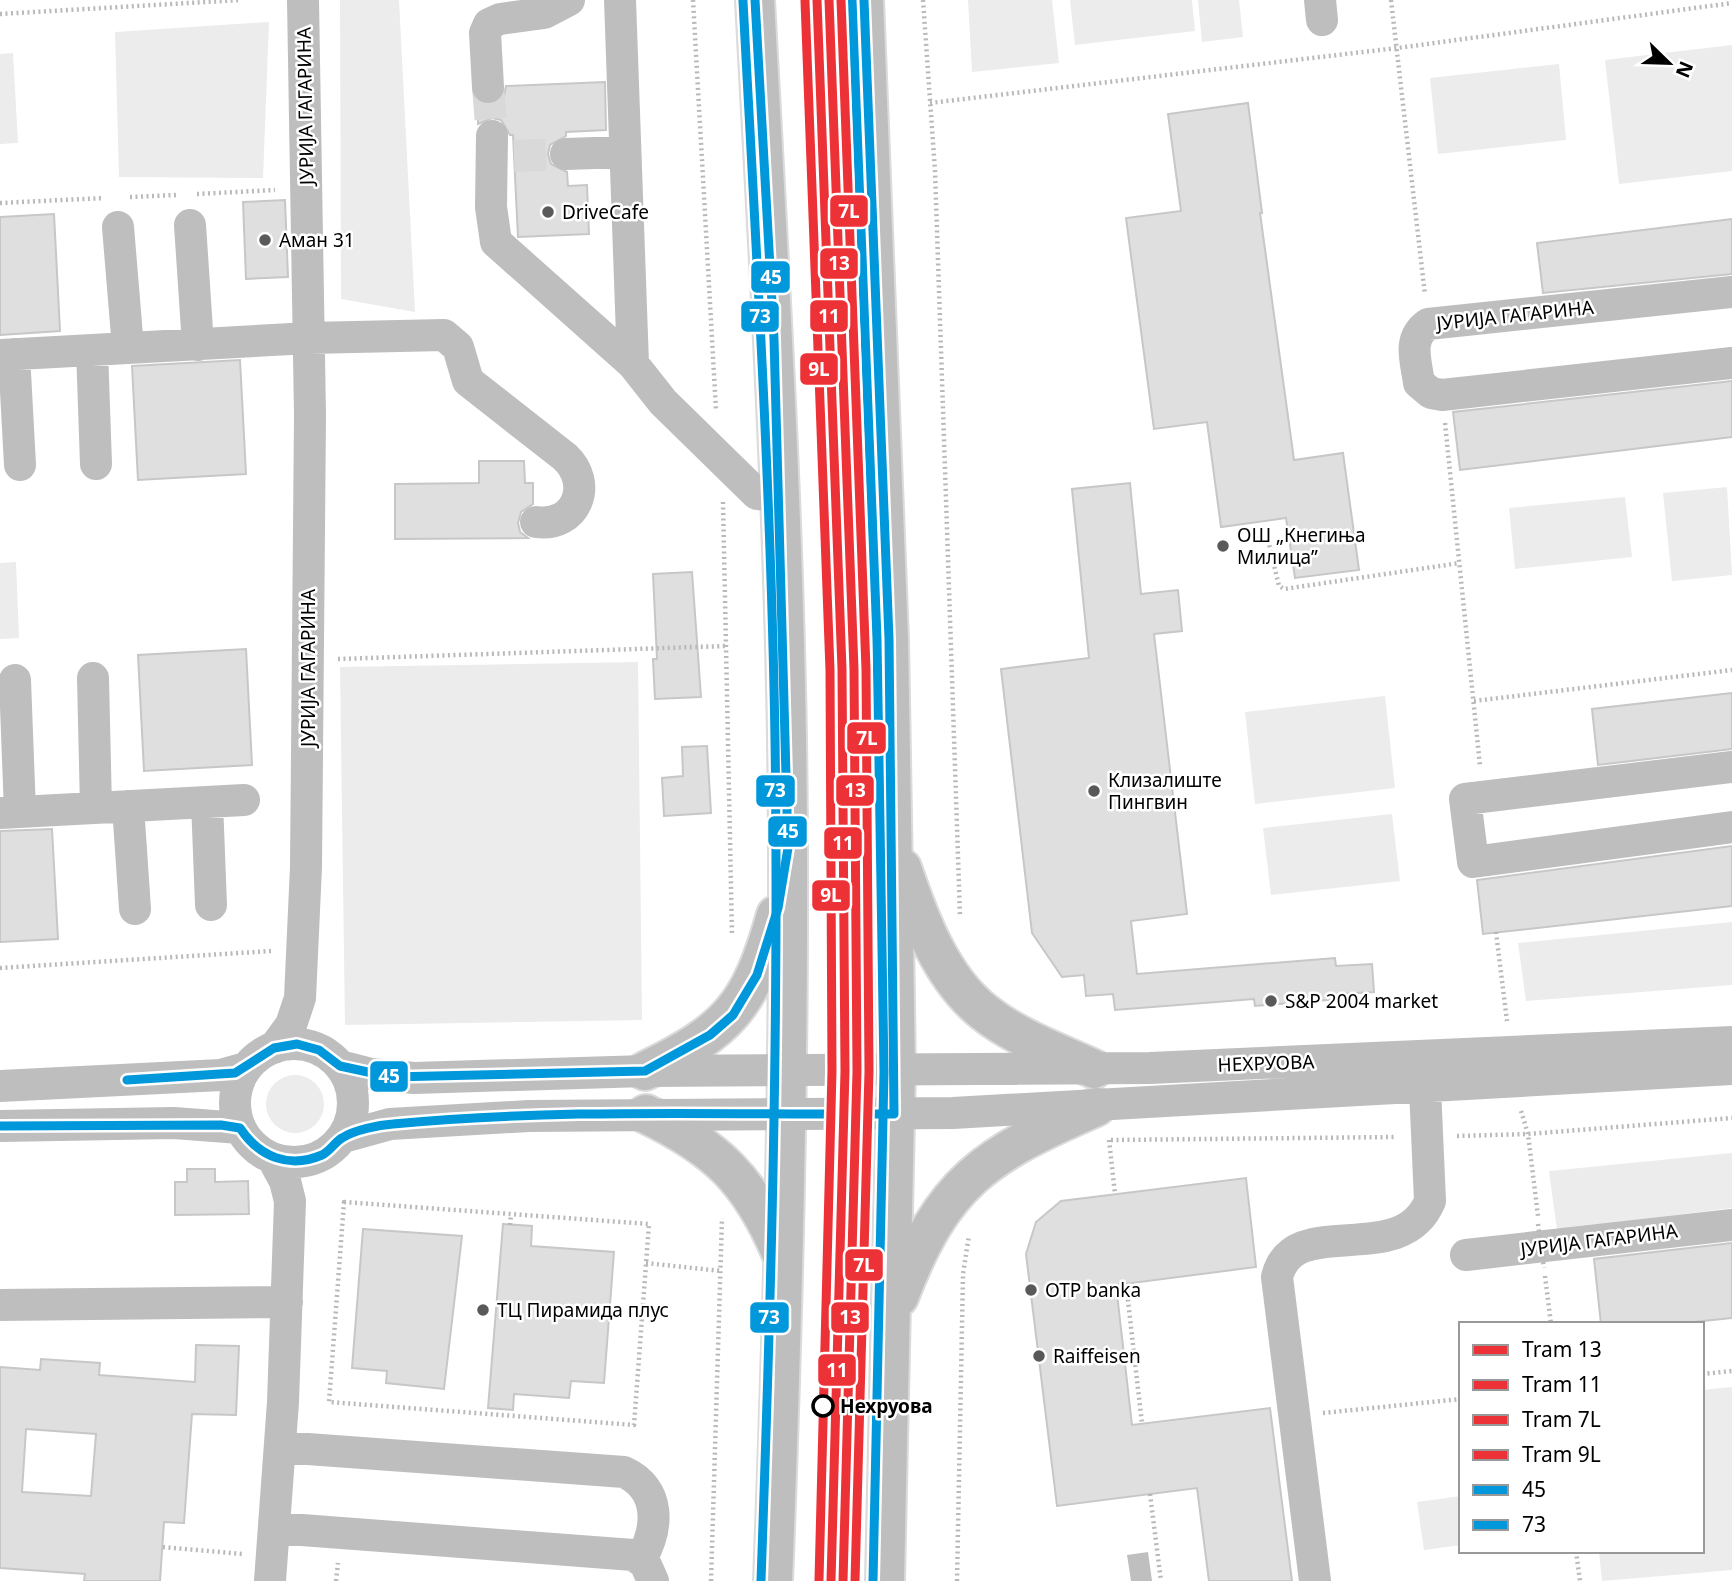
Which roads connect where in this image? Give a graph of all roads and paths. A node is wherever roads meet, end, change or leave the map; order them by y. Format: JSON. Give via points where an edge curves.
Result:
{"nodes":[{"id":1,"x":240,"y":0,"type":"edge"},
{"id":2,"x":303,"y":0,"type":"edge"},
{"id":3,"x":569,"y":0,"type":"edge"},
{"id":4,"x":620,"y":0,"type":"edge"},
{"id":5,"x":693,"y":0,"type":"edge"},
{"id":6,"x":755,"y":0,"type":"edge"},
{"id":7,"x":864,"y":0,"type":"edge"},
{"id":8,"x":923,"y":0,"type":"edge"},
{"id":9,"x":1391,"y":0,"type":"edge"},
{"id":10,"x":1732,"y":4,"type":"edge"},
{"id":11,"x":0,"y":14,"type":"edge"},
{"id":12,"x":1397,"y":48,"type":"junction"},
{"id":13,"x":488,"y":87,"type":"tunnel mouth"},
{"id":14,"x":930,"y":103,"type":"junction"},
{"id":15,"x":499,"y":150,"type":"tunnel mouth"},
{"id":16,"x":624,"y":152,"type":"junction"},
{"id":17,"x":566,"y":154,"type":"tunnel mouth"},
{"id":18,"x":307,"y":189,"type":"junction"},
{"id":19,"x":195,"y":194,"type":"dead end"},
{"id":20,"x":181,"y":195,"type":"dead end"},
{"id":21,"x":0,"y":203,"type":"edge"},
{"id":22,"x":118,"y":207,"type":"junction"},
{"id":23,"x":190,"y":225,"type":"dead end"},
{"id":24,"x":1732,"y":292,"type":"edge"},
{"id":25,"x":1428,"y":324,"type":"junction"},
{"id":26,"x":309,"y":338,"type":"junction"},
{"id":27,"x":198,"y":345,"type":"junction"},
{"id":28,"x":128,"y":348,"type":"junction"},
{"id":29,"x":92,"y":350,"type":"junction"},
{"id":30,"x":7,"y":355,"type":"edge"},
{"id":31,"x":1732,"y":363,"type":"edge"},
{"id":32,"x":633,"y":364,"type":"junction"},
{"id":33,"x":1442,"y":395,"type":"junction"},
{"id":34,"x":719,"y":457,"type":"junction"},
{"id":35,"x":96,"y":464,"type":"dead end"},
{"id":36,"x":20,"y":465,"type":"dead end"},
{"id":37,"x":779,"y":497,"type":"junction"},
{"id":38,"x":536,"y":522,"type":"dead end"},
{"id":39,"x":1268,"y":540,"type":"dead end"},
{"id":40,"x":1460,"y":563,"type":"junction"},
{"id":41,"x":725,"y":646,"type":"junction"},
{"id":42,"x":309,"y":660,"type":"junction"},
{"id":43,"x":1732,"y":670,"type":"edge"},
{"id":44,"x":93,"y":678,"type":"dead end"},
{"id":45,"x":15,"y":680,"type":"dead end"},
{"id":46,"x":1474,"y":701,"type":"junction"},
{"id":47,"x":1732,"y":767,"type":"edge"},
{"id":48,"x":1474,"y":798,"type":"junction"},
{"id":49,"x":244,"y":800,"type":"dead end"},
{"id":50,"x":207,"y":802,"type":"junction"},
{"id":51,"x":128,"y":806,"type":"junction"},
{"id":52,"x":96,"y":808,"type":"junction"},
{"id":53,"x":10,"y":812,"type":"edge"},
{"id":54,"x":1732,"y":827,"type":"edge"},
{"id":55,"x":893,"y":840,"type":"junction"},
{"id":56,"x":788,"y":848,"type":"junction"},
{"id":57,"x":211,"y":905,"type":"dead end"},
{"id":58,"x":135,"y":909,"type":"dead end"},
{"id":59,"x":960,"y":919,"type":"dead end"},
{"id":60,"x":1496,"y":932,"type":"dead end"},
{"id":61,"x":732,"y":946,"type":"dead end"},
{"id":62,"x":303,"y":949,"type":"junction"},
{"id":63,"x":0,"y":968,"type":"edge"},
{"id":64,"x":300,"y":998,"type":"junction"},
{"id":65,"x":1509,"y":1034,"type":"dead end"},
{"id":66,"x":1732,"y":1042,"type":"edge"},
{"id":67,"x":274,"y":1048,"type":"junction"},
{"id":68,"x":329,"y":1058,"type":"junction"},
{"id":69,"x":246,"y":1068,"type":"junction"},
{"id":70,"x":1094,"y":1069,"type":"junction"},
{"id":71,"x":1732,"y":1069,"type":"edge"},
{"id":72,"x":789,"y":1070,"type":"junction"},
{"id":73,"x":645,"y":1071,"type":"junction"},
{"id":74,"x":896,"y":1072,"type":"junction"},
{"id":75,"x":0,"y":1086,"type":"edge"},
{"id":76,"x":1425,"y":1088,"type":"junction"},
{"id":77,"x":646,"y":1114,"type":"junction"},
{"id":78,"x":788,"y":1114,"type":"junction"},
{"id":79,"x":894,"y":1114,"type":"junction"},
{"id":80,"x":1102,"y":1123,"type":"junction"},
{"id":81,"x":0,"y":1126,"type":"edge"},
{"id":82,"x":240,"y":1128,"type":"junction"},
{"id":83,"x":1528,"y":1134,"type":"dead end"},
{"id":84,"x":342,"y":1137,"type":"junction"},
{"id":85,"x":316,"y":1158,"type":"junction"},
{"id":86,"x":273,"y":1159,"type":"junction"},
{"id":87,"x":1115,"y":1194,"type":"dead end"},
{"id":88,"x":290,"y":1201,"type":"junction"},
{"id":89,"x":512,"y":1214,"type":"junction"},
{"id":90,"x":722,"y":1217,"type":"dead end"},
{"id":91,"x":510,"y":1224,"type":"dead end"},
{"id":92,"x":1732,"y":1225,"type":"edge"},
{"id":93,"x":970,"y":1231,"type":"dead end"},
{"id":94,"x":1466,"y":1255,"type":"dead end"},
{"id":95,"x":785,"y":1262,"type":"junction"},
{"id":96,"x":646,"y":1264,"type":"junction"},
{"id":97,"x":721,"y":1270,"type":"junction"},
{"id":98,"x":1126,"y":1283,"type":"dead end"},
{"id":99,"x":287,"y":1302,"type":"junction"},
{"id":100,"x":0,"y":1305,"type":"edge"},
{"id":101,"x":892,"y":1316,"type":"junction"},
{"id":102,"x":1550,"y":1322,"type":"edge"},
{"id":103,"x":1732,"y":1371,"type":"edge"},
{"id":104,"x":1704,"y":1374,"type":"edge"},
{"id":105,"x":1459,"y":1399,"type":"edge"},
{"id":106,"x":1316,"y":1414,"type":"dead end"},
{"id":107,"x":1142,"y":1424,"type":"dead end"},
{"id":108,"x":281,"y":1447,"type":"junction"},
{"id":109,"x":1150,"y":1494,"type":"dead end"},
{"id":110,"x":163,"y":1547,"type":"dead end"},
{"id":111,"x":1576,"y":1553,"type":"edge"},
{"id":112,"x":272,"y":1555,"type":"edge"},
{"id":113,"x":338,"y":1563,"type":"dead end"},
{"id":114,"x":647,"y":1570,"type":"edge"},
{"id":115,"x":336,"y":1581,"type":"edge"},
{"id":116,"x":711,"y":1581,"type":"edge"},
{"id":117,"x":773,"y":1581,"type":"edge"},
{"id":118,"x":885,"y":1581,"type":"edge"},
{"id":119,"x":957,"y":1581,"type":"edge"},
{"id":120,"x":1161,"y":1581,"type":"edge"},
{"id":121,"x":1315,"y":1581,"type":"edge"},
{"id":122,"x":1580,"y":1581,"type":"edge"}],
"edges":[{"from":1,"to":11,"type":"path"},
{"from":2,"to":18,"type":"street","name":"ЈУРИЈА ГАГАРИНА"},
{"from":3,"to":13,"type":"street","via":[[544,13],[489,24],[485,33]]},
{"from":4,"to":16,"type":"street"},
{"from":5,"to":34,"type":"path"},
{"from":6,"to":37,"type":"main road"},
{"from":7,"to":55,"type":"main road"},
{"from":8,"to":14,"type":"path"},
{"from":9,"to":12,"type":"path"},
{"from":10,"to":12,"type":"path"},
{"from":12,"to":14,"type":"path"},
{"from":12,"to":25,"type":"path"},
{"from":14,"to":59,"type":"path"},
{"from":15,"to":32,"type":"street","via":[[491,207],[496,242]]},
{"from":16,"to":17,"type":"street"},
{"from":16,"to":32,"type":"street"},
{"from":18,"to":19,"type":"path"},
{"from":18,"to":26,"type":"street","name":"ЈУРИЈА ГАГАРИНА"},
{"from":20,"to":22,"type":"path"},
{"from":21,"to":22,"type":"path"},
{"from":22,"to":28,"type":"street"},
{"from":23,"to":27,"type":"street"},
{"from":24,"to":25,"type":"street","name":"ЈУРИЈА ГАГАРИНА"},
{"from":25,"to":33,"type":"street","name":"ЈУРИЈА ГАГАРИНА","via":[[1414,340],[1419,383]]},
{"from":26,"to":27,"type":"street"},
{"from":26,"to":38,"type":"street","via":[[437,333],[453,340],[468,381],[578,472],[580,495],[568,515],[559,521]]},
{"from":26,"to":42,"type":"street","name":"ЈУРИЈА ГАГАРИНА"},
{"from":27,"to":28,"type":"street"},
{"from":28,"to":29,"type":"street"},
{"from":29,"to":30,"type":"street"},
{"from":29,"to":35,"type":"street"},
{"from":30,"to":36,"type":"street"},
{"from":31,"to":33,"type":"street"},
{"from":32,"to":34,"type":"street","via":[[663,402]]},
{"from":33,"to":40,"type":"path"},
{"from":34,"to":37,"type":"street","via":[[757,494]]},
{"from":34,"to":41,"type":"path"},
{"from":37,"to":56,"type":"main road"},
{"from":39,"to":40,"type":"path","via":[[1279,586],[1284,589]]},
{"from":40,"to":46,"type":"path"},
{"from":41,"to":42,"type":"path"},
{"from":41,"to":61,"type":"path"},
{"from":42,"to":62,"type":"street","name":"ЈУРИЈА ГАГАРИНА"},
{"from":43,"to":46,"type":"path"},
{"from":44,"to":52,"type":"street"},
{"from":45,"to":53,"type":"street"},
{"from":46,"to":48,"type":"path"},
{"from":47,"to":48,"type":"street"},
{"from":48,"to":54,"type":"street","via":[[1473,862]]},
{"from":49,"to":50,"type":"street"},
{"from":50,"to":51,"type":"street"},
{"from":50,"to":57,"type":"street"},
{"from":51,"to":52,"type":"street"},
{"from":51,"to":58,"type":"street"},
{"from":52,"to":53,"type":"street"},
{"from":55,"to":70,"type":"main road","via":[[935,947],[964,993],[1006,1026]]},
{"from":55,"to":74,"type":"main road"},
{"from":56,"to":72,"type":"main road"},
{"from":56,"to":73,"type":"main road","via":[[774,921],[746,997],[710,1035]]},
{"from":60,"to":65,"type":"path"},
{"from":62,"to":63,"type":"path"},
{"from":62,"to":64,"type":"street","name":"ЈУРИЈА ГАГАРИНА"},
{"from":64,"to":67,"type":"street","name":"ЈУРИЈА ГАГАРИНА","via":[[291,1025]]},
{"from":64,"to":68,"type":"street","name":"ЈУРИЈА ГАГАРИНА","via":[[307,1028]]},
{"from":66,"to":70,"type":"street","name":"НЕХРУОВА"},
{"from":67,"to":68,"type":"street","via":[[297,1044]]},
{"from":67,"to":69,"type":"street"},
{"from":68,"to":73,"type":"street","name":"НЕХРУОВА","via":[[371,1074],[414,1078]]},
{"from":68,"to":84,"type":"street","via":[[351,1088],[353,1100]]},
{"from":69,"to":75,"type":"street","via":[[221,1075]]},
{"from":69,"to":82,"type":"street","via":[[235,1097]]},
{"from":70,"to":74,"type":"street","name":"НЕХРУОВА"},
{"from":71,"to":76,"type":"street","name":"НЕХРУОВА"},
{"from":72,"to":73,"type":"street","name":"НЕХРУОВА"},
{"from":72,"to":74,"type":"street","name":"НЕХРУОВА"},
{"from":72,"to":78,"type":"main road"},
{"from":74,"to":79,"type":"main road"},
{"from":76,"to":80,"type":"street","name":"НЕХРУОВА"},
{"from":76,"to":121,"type":"street","via":[[1430,1201],[1415,1226],[1396,1234],[1296,1247],[1280,1265],[1277,1277]]},
{"from":77,"to":78,"type":"street","name":"НЕХРУОВА"},
{"from":77,"to":84,"type":"street","name":"НЕХРУОВА","via":[[390,1124]]},
{"from":77,"to":95,"type":"main road","via":[[704,1147],[737,1176],[760,1207]]},
{"from":78,"to":79,"type":"street","name":"НЕХРУОВА"},
{"from":78,"to":95,"type":"main road"},
{"from":79,"to":80,"type":"street","name":"НЕХРУОВА"},
{"from":79,"to":101,"type":"main road"},
{"from":80,"to":87,"type":"path"},
{"from":80,"to":101,"type":"main road","via":[[1008,1148],[966,1179],[930,1228]]},
{"from":81,"to":82,"type":"street","via":[[174,1123]]},
{"from":82,"to":86,"type":"street","via":[[250,1143]]},
{"from":83,"to":102,"type":"path","bridge":true},
{"from":84,"to":85,"type":"street"},
{"from":85,"to":86,"type":"street","via":[[295,1162]]},
{"from":85,"to":88,"type":"street"},
{"from":86,"to":88,"type":"street"},
{"from":88,"to":99,"type":"street"},
{"from":89,"to":91,"type":"path"},
{"from":89,"to":96,"type":"path","via":[[649,1224]]},
{"from":89,"to":96,"type":"path","via":[[344,1202],[329,1402],[634,1425]]},
{"from":90,"to":97,"type":"path"},
{"from":92,"to":94,"type":"street","name":"ЈУРИЈА ГАГАРИНА"},
{"from":93,"to":119,"type":"path","via":[[963,1274]]},
{"from":95,"to":117,"type":"main road"},
{"from":96,"to":97,"type":"path"},
{"from":97,"to":116,"type":"path"},
{"from":98,"to":107,"type":"path"},
{"from":99,"to":100,"type":"street"},
{"from":99,"to":108,"type":"street"},
{"from":101,"to":118,"type":"main road"},
{"from":103,"to":104,"type":"path"},
{"from":105,"to":106,"type":"path"},
{"from":108,"to":112,"type":"street"},
{"from":108,"to":114,"type":"street","via":[[624,1472],[644,1485],[653,1507]]},
{"from":109,"to":120,"type":"path"},
{"from":110,"to":112,"type":"path"},
{"from":111,"to":122,"type":"path"},
{"from":112,"to":114,"type":"street","via":[[623,1554]]},
{"from":113,"to":115,"type":"path"}]}
